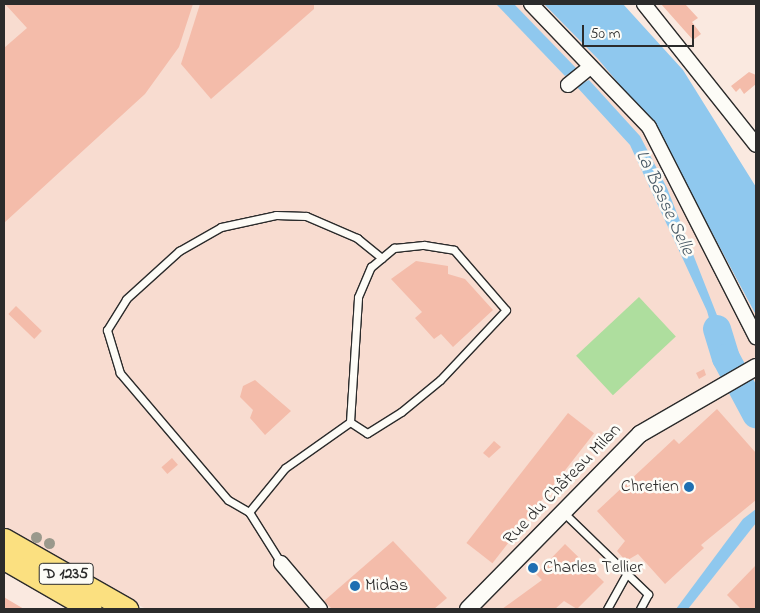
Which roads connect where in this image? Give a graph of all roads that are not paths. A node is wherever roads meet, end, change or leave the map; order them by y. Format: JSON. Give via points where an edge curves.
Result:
{"nodes":[{"id":1,"x":531,"y":4,"type":"edge"},
{"id":2,"x":644,"y":4,"type":"edge"},
{"id":3,"x":590,"y":67,"type":"junction"},
{"id":4,"x":568,"y":85,"type":"dead end"},
{"id":5,"x":756,"y":144,"type":"edge"},
{"id":6,"x":382,"y":258,"type":"junction"},
{"id":7,"x":756,"y":337,"type":"edge"},
{"id":8,"x":752,"y":369,"type":"edge"},
{"id":9,"x":350,"y":422,"type":"junction"},
{"id":10,"x":249,"y":512,"type":"junction"},
{"id":11,"x":564,"y":513,"type":"junction"},
{"id":12,"x":4,"y":539,"type":"edge"},
{"id":13,"x":4,"y":558,"type":"edge"},
{"id":14,"x":281,"y":563,"type":"joint"},
{"id":15,"x":626,"y":575,"type":"junction"},
{"id":16,"x":91,"y":609,"type":"edge"},
{"id":17,"x":127,"y":609,"type":"edge"},
{"id":18,"x":320,"y":609,"type":"edge"},
{"id":19,"x":468,"y":609,"type":"edge"},
{"id":20,"x":607,"y":609,"type":"edge"},
{"id":21,"x":640,"y":609,"type":"edge"}],
"edges":[{"from":1,"to":3,"type":"street"},
{"from":2,"to":5,"type":"street"},
{"from":3,"to":4,"type":"street"},
{"from":3,"to":7,"type":"street","via":[[649,127]]},
{"from":6,"to":9,"type":"lane","via":[[371,266],[358,297]]},
{"from":6,"to":9,"type":"lane","via":[[394,248],[424,245],[454,250],[506,310],[440,380],[401,412],[366,433]]},
{"from":6,"to":10,"type":"lane","via":[[357,238],[306,216],[267,217],[221,227],[179,252],[114,313],[108,330],[120,372],[228,500]]},
{"from":8,"to":11,"type":"street","name":"Rue du Château Milan","via":[[640,434]]},
{"from":9,"to":10,"type":"lane","via":[[285,468]]},
{"from":10,"to":14,"type":"lane"},
{"from":11,"to":15,"type":"lane"},
{"from":11,"to":19,"type":"street","name":"Rue du Château Milan"},
{"from":12,"to":17,"type":"main road","number":"D 1235"},
{"from":13,"to":16,"type":"main road","number":"D 1235"},
{"from":14,"to":18,"type":"street"},
{"from":15,"to":20,"type":"lane"},
{"from":15,"to":21,"type":"lane","via":[[648,594]]}]}
